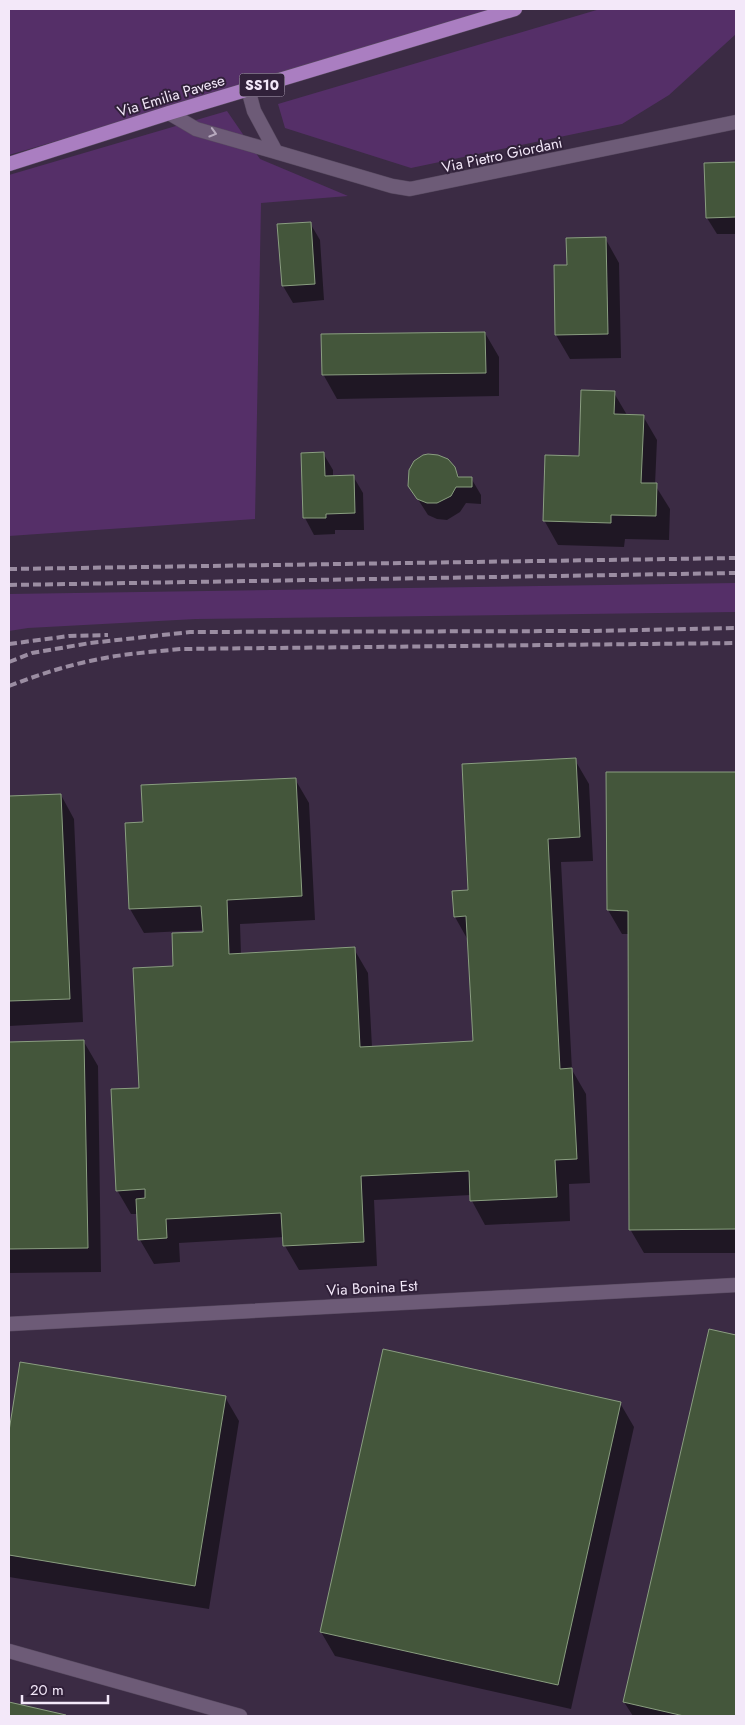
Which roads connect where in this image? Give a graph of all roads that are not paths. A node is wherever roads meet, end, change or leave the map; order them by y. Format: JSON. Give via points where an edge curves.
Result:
{"nodes":[{"id":1,"x":515,"y":9,"type":"edge"},
{"id":2,"x":248,"y":89,"type":"junction"},
{"id":3,"x":168,"y":113,"type":"junction"},
{"id":4,"x":736,"y":122,"type":"edge"},
{"id":5,"x":276,"y":152,"type":"junction"},
{"id":6,"x":9,"y":164,"type":"edge"},
{"id":7,"x":736,"y":1285,"type":"edge"},
{"id":8,"x":9,"y":1324,"type":"edge"},
{"id":9,"x":9,"y":1651,"type":"edge"},
{"id":10,"x":240,"y":1716,"type":"edge"}],
"edges":[{"from":1,"to":2,"type":"main road","name":"Via Emilia Pavese","number":"SS10"},
{"from":2,"to":3,"type":"main road","name":"Via Emilia Pavese","number":"SS10"},
{"from":2,"to":5,"type":"street","via":[[254,111]]},
{"from":3,"to":5,"type":"street","name":"Via Pietro Giordani","one_way":true,"via":[[196,128]]},
{"from":3,"to":6,"type":"main road","name":"Via Emilia Pavese","number":"SS10"},
{"from":4,"to":5,"type":"street","name":"Via Pietro Giordani","via":[[410,189]]},
{"from":7,"to":8,"type":"street","name":"Via Bonina Est"},
{"from":9,"to":10,"type":"street"}]}
